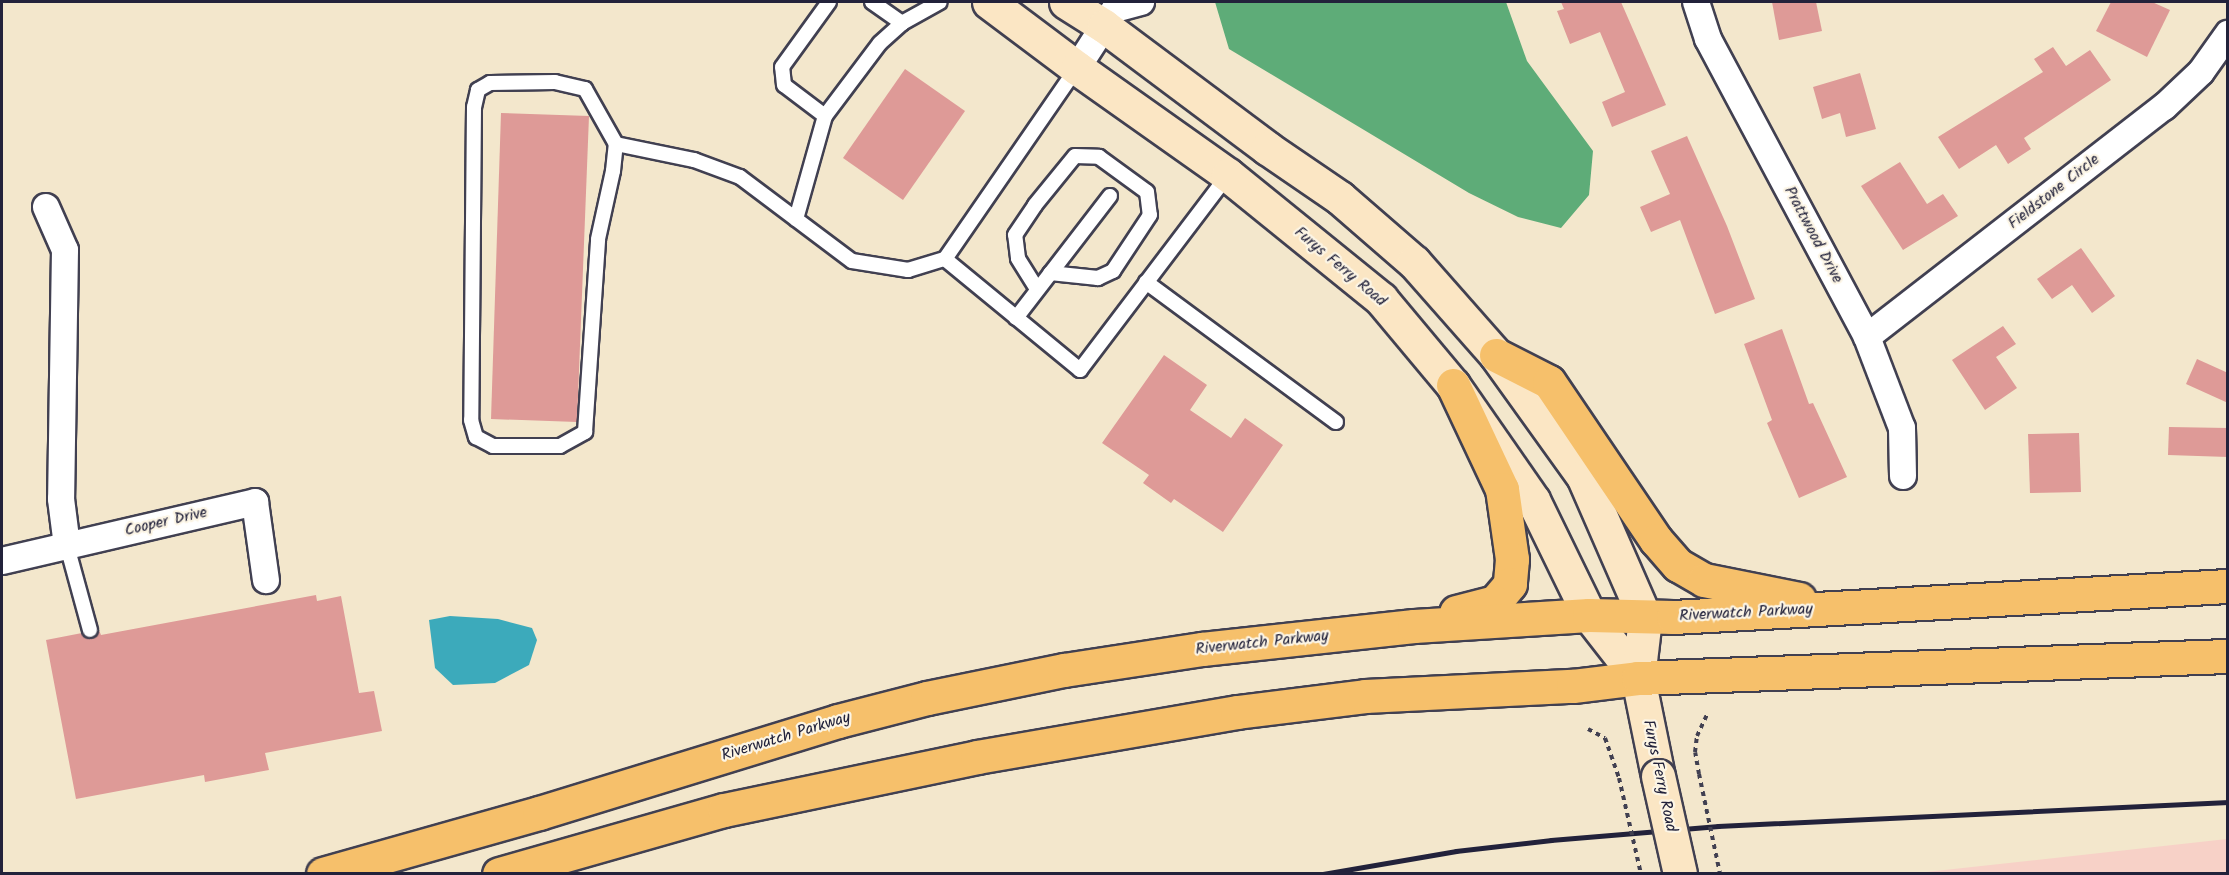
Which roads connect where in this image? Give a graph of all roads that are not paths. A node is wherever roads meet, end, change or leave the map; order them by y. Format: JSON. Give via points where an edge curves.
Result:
{"nodes":[{"id":1,"x":829,"y":2,"type":"edge"},
{"id":2,"x":872,"y":2,"type":"edge"},
{"id":3,"x":940,"y":2,"type":"edge"},
{"id":4,"x":989,"y":2,"type":"edge"},
{"id":5,"x":1066,"y":2,"type":"edge"},
{"id":6,"x":1141,"y":2,"type":"edge"},
{"id":7,"x":1696,"y":2,"type":"edge"},
{"id":8,"x":1110,"y":12,"type":"edge"},
{"id":9,"x":902,"y":22,"type":"junction"},
{"id":10,"x":2227,"y":35,"type":"edge"},
{"id":11,"x":1077,"y":68,"type":"junction"},
{"id":12,"x":825,"y":116,"type":"junction"},
{"id":13,"x":616,"y":144,"type":"junction"},
{"id":14,"x":1228,"y":175,"type":"junction"},
{"id":15,"x":1110,"y":196,"type":"dead end"},
{"id":16,"x":46,"y":207,"type":"dead end"},
{"id":17,"x":796,"y":219,"type":"junction"},
{"id":18,"x":945,"y":259,"type":"junction"},
{"id":19,"x":1050,"y":273,"type":"junction"},
{"id":20,"x":1146,"y":282,"type":"junction"},
{"id":21,"x":1037,"y":289,"type":"junction"},
{"id":22,"x":1016,"y":318,"type":"junction"},
{"id":23,"x":1867,"y":337,"type":"junction"},
{"id":24,"x":1496,"y":355,"type":"junction"},
{"id":25,"x":1453,"y":385,"type":"junction"},
{"id":26,"x":1336,"y":422,"type":"dead end"},
{"id":27,"x":1903,"y":476,"type":"dead end"},
{"id":28,"x":67,"y":546,"type":"junction"},
{"id":29,"x":2,"y":561,"type":"edge"},
{"id":30,"x":266,"y":580,"type":"dead end"},
{"id":31,"x":2228,"y":586,"type":"edge"},
{"id":32,"x":1845,"y":608,"type":"junction"},
{"id":33,"x":1589,"y":615,"type":"junction"},
{"id":34,"x":1645,"y":618,"type":"junction"},
{"id":35,"x":1414,"y":626,"type":"junction"},
{"id":36,"x":90,"y":630,"type":"dead end"},
{"id":37,"x":2228,"y":656,"type":"edge"},
{"id":38,"x":1638,"y":678,"type":"junction"},
{"id":39,"x":323,"y":873,"type":"edge"},
{"id":40,"x":499,"y":873,"type":"edge"},
{"id":41,"x":1680,"y":873,"type":"edge"}],
"edges":[{"from":1,"to":12,"type":"lane","via":[[782,67],[784,85]]},
{"from":2,"to":9,"type":"lane"},
{"from":3,"to":9,"type":"lane"},
{"from":4,"to":11,"type":"main road","name":"Furys Ferry Road"},
{"from":5,"to":8,"type":"main road"},
{"from":6,"to":8,"type":"street"},
{"from":7,"to":23,"type":"street","name":"Prattwood Drive","via":[[1708,39]]},
{"from":8,"to":11,"type":"street"},
{"from":8,"to":24,"type":"main road","via":[[1267,148],[1340,198],[1414,262]]},
{"from":9,"to":12,"type":"lane","via":[[880,43]]},
{"from":10,"to":23,"type":"street","name":"Fieldstone Circle","via":[[2201,72],[2164,107]]},
{"from":11,"to":14,"type":"main road","name":"Furys Ferry Road"},
{"from":11,"to":18,"type":"lane"},
{"from":12,"to":17,"type":"lane"},
{"from":13,"to":13,"type":"lane","via":[[598,239],[585,432],[560,446],[493,446],[476,437],[471,420],[474,107],[478,90],[490,83],[555,82],[585,89]]},
{"from":13,"to":17,"type":"lane","via":[[694,160],[740,177]]},
{"from":14,"to":20,"type":"lane"},
{"from":14,"to":25,"type":"main road","name":"Furys Ferry Road","via":[[1381,299]]},
{"from":15,"to":19,"type":"lane"},
{"from":16,"to":28,"type":"street","via":[[65,250],[61,499]]},
{"from":17,"to":18,"type":"lane","via":[[852,261],[908,270]]},
{"from":18,"to":22,"type":"lane"},
{"from":19,"to":21,"type":"lane"},
{"from":19,"to":21,"type":"lane","via":[[1098,278],[1113,271],[1150,214],[1147,192],[1100,157],[1075,156],[1015,236],[1018,258]]},
{"from":20,"to":22,"type":"lane","via":[[1080,370]]},
{"from":20,"to":26,"type":"lane"},
{"from":21,"to":22,"type":"lane"},
{"from":23,"to":27,"type":"street","name":"Prattwood Drive","via":[[1902,428]]},
{"from":24,"to":32,"type":"main road","via":[[1549,382],[1656,540],[1678,565],[1704,580]]},
{"from":24,"to":34,"type":"main road","via":[[1583,476]]},
{"from":25,"to":33,"type":"main road","name":"Furys Ferry Road","via":[[1533,500]]},
{"from":25,"to":35,"type":"main road","via":[[1502,489],[1512,559],[1510,584],[1495,602]]},
{"from":28,"to":29,"type":"street","name":"Cooper Drive"},
{"from":28,"to":30,"type":"street","name":"Cooper Drive","via":[[255,502]]},
{"from":28,"to":36,"type":"lane"},
{"from":31,"to":32,"type":"main road","name":"Riverwatch Parkway"},
{"from":32,"to":34,"type":"main road","name":"Riverwatch Parkway"},
{"from":33,"to":34,"type":"main road","name":"Riverwatch Parkway"},
{"from":33,"to":35,"type":"main road","name":"Riverwatch Parkway"},
{"from":33,"to":38,"type":"main road","name":"Furys Ferry Road"},
{"from":34,"to":38,"type":"main road","name":"Furys Ferry Road"},
{"from":35,"to":39,"type":"main road","name":"Riverwatch Parkway","via":[[1191,651],[1064,670],[927,698]]},
{"from":37,"to":38,"type":"main road"},
{"from":38,"to":40,"type":"main road","via":[[1573,686],[1365,696],[1152,724],[724,810]]},
{"from":38,"to":41,"type":"main road","name":"Furys Ferry Road","bridge":true}]}
